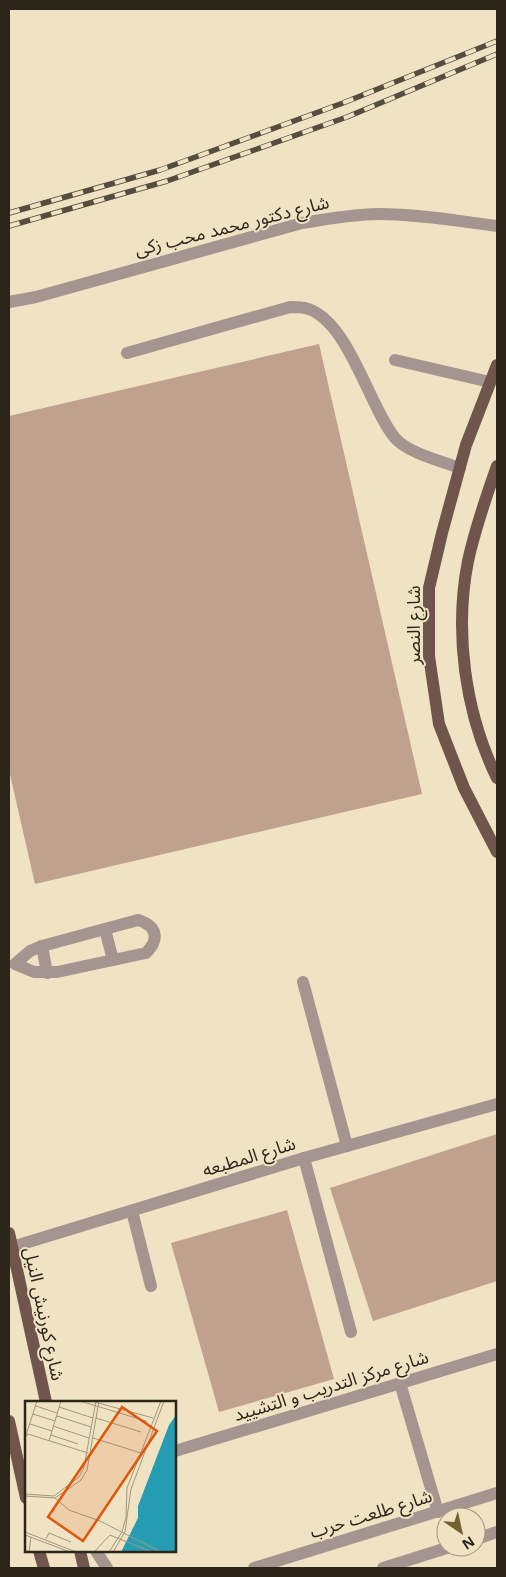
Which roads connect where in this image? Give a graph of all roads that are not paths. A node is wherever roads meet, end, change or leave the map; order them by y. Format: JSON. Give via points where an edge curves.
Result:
{"nodes":[{"id":1,"x":497,"y":226,"type":"edge"},
{"id":2,"x":9,"y":302,"type":"edge"},
{"id":3,"x":127,"y":353,"type":"dead end"},
{"id":4,"x":394,"y":360,"type":"dead end"},
{"id":5,"x":497,"y":365,"type":"edge"},
{"id":6,"x":490,"y":382,"type":"junction"},
{"id":7,"x":497,"y":466,"type":"edge"},
{"id":8,"x":460,"y":468,"type":"junction"},
{"id":9,"x":497,"y":778,"type":"edge"},
{"id":10,"x":497,"y":852,"type":"edge"},
{"id":11,"x":104,"y":929,"type":"junction"},
{"id":12,"x":42,"y":946,"type":"junction"},
{"id":13,"x":113,"y":960,"type":"junction"},
{"id":14,"x":12,"y":965,"type":"edge"},
{"id":15,"x":47,"y":973,"type":"junction"},
{"id":16,"x":302,"y":982,"type":"dead end"},
{"id":17,"x":497,"y":1104,"type":"edge"},
{"id":18,"x":347,"y":1146,"type":"junction"},
{"id":19,"x":304,"y":1158,"type":"junction"},
{"id":20,"x":132,"y":1211,"type":"junction"},
{"id":21,"x":9,"y":1233,"type":"edge"},
{"id":22,"x":12,"y":1247,"type":"junction"},
{"id":23,"x":151,"y":1286,"type":"dead end"},
{"id":24,"x":351,"y":1332,"type":"dead end"},
{"id":25,"x":497,"y":1354,"type":"edge"},
{"id":26,"x":400,"y":1384,"type":"junction"},
{"id":27,"x":46,"y":1401,"type":"edge"},
{"id":28,"x":9,"y":1421,"type":"edge"},
{"id":29,"x":176,"y":1452,"type":"edge"},
{"id":30,"x":25,"y":1493,"type":"edge"},
{"id":31,"x":497,"y":1493,"type":"edge"},
{"id":32,"x":437,"y":1507,"type":"edge"},
{"id":33,"x":454,"y":1507,"type":"edge"},
{"id":34,"x":436,"y":1513,"type":"edge"},
{"id":35,"x":436,"y":1551,"type":"edge"},
{"id":36,"x":39,"y":1552,"type":"edge"},
{"id":37,"x":80,"y":1552,"type":"edge"},
{"id":38,"x":97,"y":1552,"type":"edge"},
{"id":39,"x":44,"y":1568,"type":"edge"},
{"id":40,"x":84,"y":1568,"type":"edge"},
{"id":41,"x":107,"y":1568,"type":"edge"},
{"id":42,"x":254,"y":1568,"type":"edge"},
{"id":43,"x":383,"y":1568,"type":"edge"}],
"edges":[{"from":1,"to":2,"type":"street","name":"شارع دكتور محمد محب زكى","via":[[379,214],[322,220]]},
{"from":3,"to":8,"type":"street","via":[[290,307],[306,308],[320,315],[332,327],[350,353],[395,438],[408,449]]},
{"from":4,"to":6,"type":"street"},
{"from":5,"to":6,"type":"main road","name":"شارع النصر"},
{"from":6,"to":8,"type":"main road","name":"شارع النصر"},
{"from":7,"to":9,"type":"main road","via":[[468,562],[463,648],[468,691],[479,733]]},
{"from":8,"to":10,"type":"main road","name":"شارع النصر","via":[[429,588],[429,656],[439,724],[464,788]]},
{"from":11,"to":12,"type":"street"},
{"from":11,"to":13,"type":"street"},
{"from":11,"to":13,"type":"street","via":[[138,920],[153,929],[153,946],[146,953]]},
{"from":12,"to":14,"type":"street"},
{"from":12,"to":15,"type":"street"},
{"from":13,"to":15,"type":"street"},
{"from":14,"to":15,"type":"street"},
{"from":16,"to":18,"type":"street"},
{"from":17,"to":18,"type":"street","name":"شارع المطبعه"},
{"from":18,"to":19,"type":"street","name":"شارع المطبعه"},
{"from":19,"to":20,"type":"street","name":"شارع المطبعه"},
{"from":19,"to":24,"type":"street"},
{"from":20,"to":22,"type":"street","name":"شارع المطبعه"},
{"from":20,"to":23,"type":"street"},
{"from":21,"to":22,"type":"main road","name":"شارع كورنيش النيل"},
{"from":22,"to":27,"type":"main road","name":"شارع كورنيش النيل"},
{"from":25,"to":26,"type":"street","name":"شارع مركز التدريب و التشييد"},
{"from":26,"to":29,"type":"street","name":"شارع مركز التدريب و التشييد"},
{"from":26,"to":32,"type":"street"},
{"from":28,"to":30,"type":"main road"},
{"from":31,"to":33,"type":"street","name":"شارع طلعت حرب"},
{"from":34,"to":42,"type":"street","name":"شارع طلعت حرب"},
{"from":35,"to":43,"type":"street"},
{"from":36,"to":39,"type":"main road"},
{"from":37,"to":40,"type":"main road"},
{"from":38,"to":41,"type":"street"}]}
